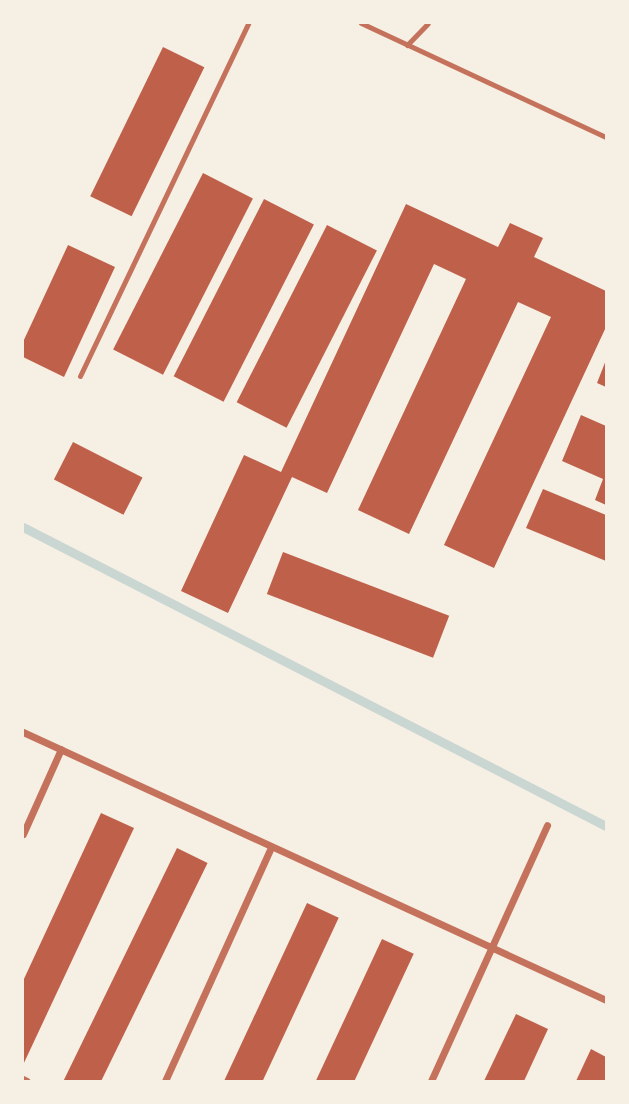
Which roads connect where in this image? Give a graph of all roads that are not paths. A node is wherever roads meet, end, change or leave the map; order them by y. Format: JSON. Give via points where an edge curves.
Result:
{"nodes":[{"id":1,"x":248,"y":23,"type":"edge"},
{"id":2,"x":361,"y":23,"type":"edge"},
{"id":3,"x":428,"y":23,"type":"edge"},
{"id":4,"x":407,"y":44,"type":"junction"},
{"id":5,"x":606,"y":137,"type":"edge"},
{"id":6,"x":80,"y":376,"type":"dead end"},
{"id":7,"x":23,"y":732,"type":"edge"},
{"id":8,"x":61,"y":749,"type":"junction"},
{"id":9,"x":547,"y":825,"type":"dead end"},
{"id":10,"x":23,"y":834,"type":"edge"},
{"id":11,"x":271,"y":847,"type":"junction"},
{"id":12,"x":492,"y":947,"type":"junction"},
{"id":13,"x":606,"y":1000,"type":"edge"},
{"id":14,"x":165,"y":1081,"type":"edge"},
{"id":15,"x":431,"y":1081,"type":"edge"}],
"edges":[{"from":1,"to":6,"type":"lane"},
{"from":2,"to":4,"type":"lane"},
{"from":3,"to":4,"type":"lane"},
{"from":4,"to":5,"type":"lane"},
{"from":7,"to":8,"type":"street"},
{"from":8,"to":10,"type":"street"},
{"from":8,"to":11,"type":"street"},
{"from":9,"to":12,"type":"street"},
{"from":11,"to":12,"type":"street"},
{"from":11,"to":14,"type":"street"},
{"from":12,"to":13,"type":"street"},
{"from":12,"to":15,"type":"street"}]}
